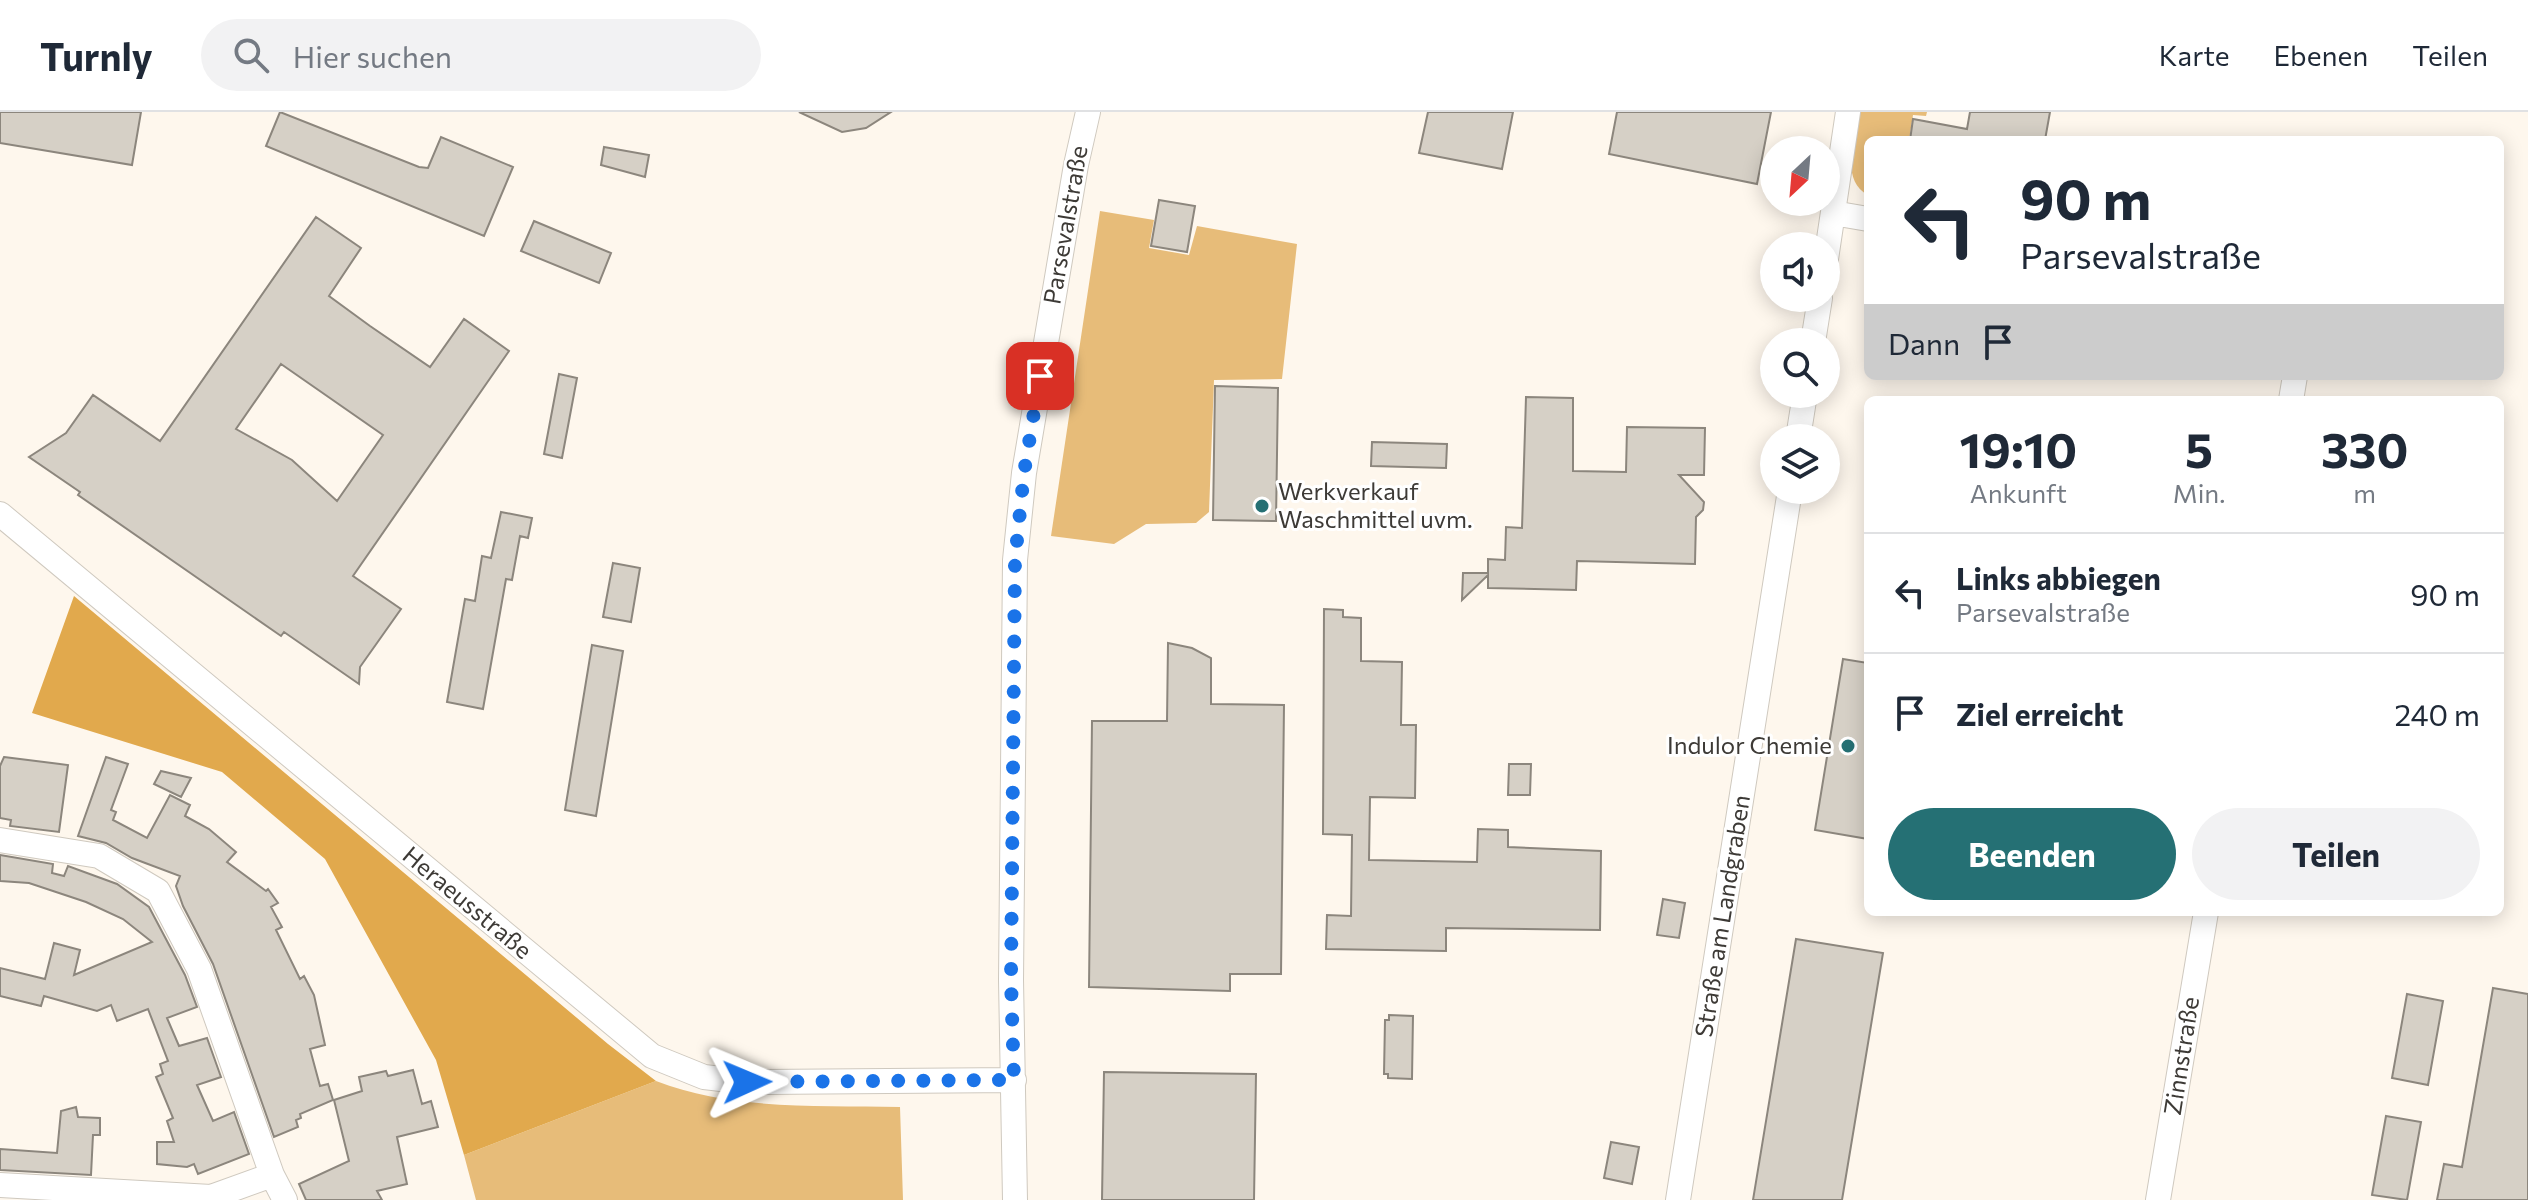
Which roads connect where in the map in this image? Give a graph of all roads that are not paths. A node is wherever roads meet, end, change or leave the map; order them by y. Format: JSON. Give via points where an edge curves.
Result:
{"nodes":[{"id":1,"x":1088,"y":112,"type":"edge"},
{"id":2,"x":1848,"y":112,"type":"edge"},
{"id":3,"x":1840,"y":166,"type":"edge"},
{"id":4,"x":1840,"y":214,"type":"edge"},
{"id":5,"x":1864,"y":218,"type":"edge"},
{"id":6,"x":1788,"y":504,"type":"edge"},
{"id":7,"x":0,"y":514,"type":"edge"},
{"id":8,"x":0,"y":840,"type":"edge"},
{"id":9,"x":2205,"y":916,"type":"edge"},
{"id":10,"x":1014,"y":1080,"type":"junction"},
{"id":11,"x":272,"y":1175,"type":"junction"},
{"id":12,"x":0,"y":1185,"type":"edge"},
{"id":13,"x":285,"y":1200,"type":"edge"},
{"id":14,"x":1015,"y":1200,"type":"edge"},
{"id":15,"x":1678,"y":1200,"type":"edge"},
{"id":16,"x":2158,"y":1200,"type":"edge"}],
"edges":[{"from":1,"to":10,"type":"street","name":"Parsevalstraße","via":[[1017,533]]},
{"from":2,"to":3,"type":"street"},
{"from":4,"to":5,"type":"street"},
{"from":6,"to":15,"type":"street","name":"Straße am Landgraben"},
{"from":7,"to":10,"type":"street","name":"Heraeusstraße","via":[[652,1056],[704,1077],[747,1082]]},
{"from":8,"to":11,"type":"street","via":[[99,856],[158,891],[199,969]]},
{"from":9,"to":16,"type":"street","name":"Zinnstraße"},
{"from":10,"to":14,"type":"street","name":"Parsevalstraße"},
{"from":11,"to":12,"type":"street","via":[[211,1197]]},
{"from":11,"to":13,"type":"street"}]}
